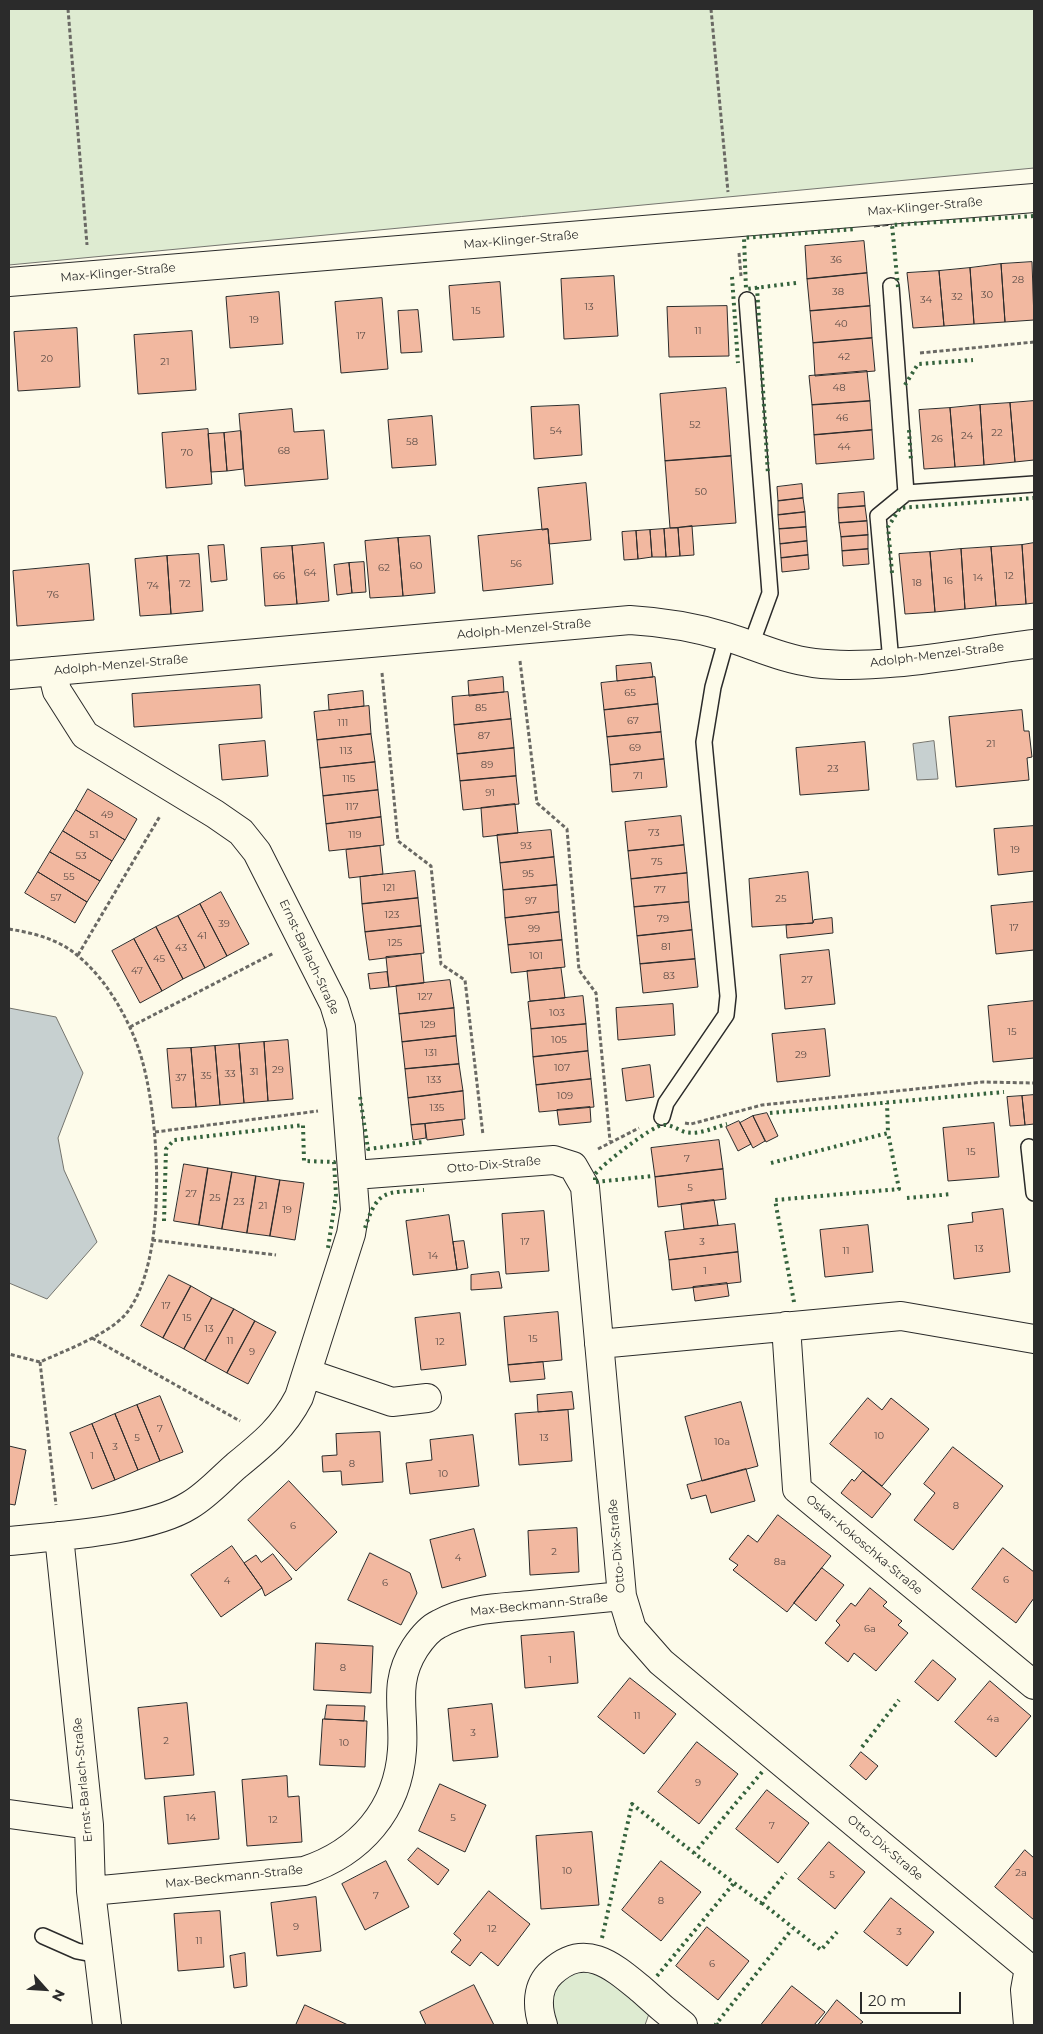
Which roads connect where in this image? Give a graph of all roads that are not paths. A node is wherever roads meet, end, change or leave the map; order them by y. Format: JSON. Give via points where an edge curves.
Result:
{"nodes":[{"id":1,"x":1034,"y":198,"type":"edge"},
{"id":2,"x":9,"y":282,"type":"edge"},
{"id":3,"x":891,"y":286,"type":"dead end"},
{"id":4,"x":747,"y":300,"type":"road end"},
{"id":5,"x":1034,"y":484,"type":"edge"},
{"id":6,"x":906,"y":493,"type":"junction"},
{"id":7,"x":739,"y":641,"type":"junction"},
{"id":8,"x":1034,"y":644,"type":"edge"},
{"id":9,"x":891,"y":662,"type":"junction"},
{"id":10,"x":52,"y":671,"type":"junction"},
{"id":11,"x":9,"y":675,"type":"edge"},
{"id":12,"x":662,"y":1117,"type":"road end"},
{"id":13,"x":1029,"y":1147,"type":"dead end"},
{"id":14,"x":354,"y":1175,"type":"junction"},
{"id":15,"x":1034,"y":1193,"type":"edge"},
{"id":16,"x":786,"y":1326,"type":"junction"},
{"id":17,"x":1034,"y":1340,"type":"edge"},
{"id":18,"x":599,"y":1344,"type":"junction"},
{"id":19,"x":308,"y":1373,"type":"junction"},
{"id":20,"x":427,"y":1398,"type":"dead end"},
{"id":21,"x":59,"y":1536,"type":"junction"},
{"id":22,"x":9,"y":1541,"type":"edge"},
{"id":23,"x":622,"y":1596,"type":"junction"},
{"id":24,"x":1034,"y":1685,"type":"edge"},
{"id":25,"x":9,"y":1814,"type":"edge"},
{"id":26,"x":88,"y":1825,"type":"junction"},
{"id":27,"x":91,"y":1891,"type":"junction"},
{"id":28,"x":43,"y":1936,"type":"dead end"},
{"id":29,"x":98,"y":1955,"type":"junction"},
{"id":30,"x":1032,"y":1968,"type":"edge"},
{"id":31,"x":107,"y":2025,"type":"edge"},
{"id":32,"x":543,"y":2025,"type":"edge"},
{"id":33,"x":683,"y":2025,"type":"edge"},
{"id":34,"x":1028,"y":2025,"type":"edge"}],
"edges":[{"from":1,"to":2,"type":"street","name":"Max-Klinger-Straße"},
{"from":3,"to":6,"type":"lane"},
{"from":4,"to":7,"type":"lane","via":[[770,593]]},
{"from":5,"to":6,"type":"lane"},
{"from":6,"to":9,"type":"lane","via":[[878,516]]},
{"from":7,"to":9,"type":"street","name":"Adolph-Menzel-Straße","via":[[785,658],[814,663]]},
{"from":7,"to":10,"type":"street","name":"Adolph-Menzel-Straße","via":[[661,622],[630,620]]},
{"from":7,"to":12,"type":"lane","via":[[713,687],[704,742],[728,996],[726,1015],[666,1103]]},
{"from":8,"to":9,"type":"street","name":"Adolph-Menzel-Straße"},
{"from":10,"to":11,"type":"street","name":"Adolph-Menzel-Straße"},
{"from":10,"to":14,"type":"street","name":"Ernst-Barlach-Straße","via":[[57,691],[85,736],[241,832],[257,852],[334,1004],[341,1027]]},
{"from":13,"to":15,"type":"lane"},
{"from":14,"to":18,"type":"street","name":"Otto-Dix-Straße","via":[[554,1160],[573,1166],[585,1187]]},
{"from":14,"to":19,"type":"street","name":"Ernst-Barlach-Straße","via":[[355,1210],[351,1234]]},
{"from":16,"to":17,"type":"street","via":[[902,1316]]},
{"from":16,"to":18,"type":"street"},
{"from":16,"to":24,"type":"street","name":"Oskar-Kokoschka-Straße","via":[[797,1489]]},
{"from":18,"to":23,"type":"street","name":"Otto-Dix-Straße"},
{"from":19,"to":20,"type":"street","via":[[392,1402]]},
{"from":19,"to":21,"type":"street","name":"Ernst-Barlach-Straße","via":[[287,1419],[270,1438],[190,1505],[164,1518]]},
{"from":21,"to":22,"type":"street","name":"Ernst-Barlach-Straße"},
{"from":21,"to":26,"type":"street","name":"Ernst-Barlach-Straße"},
{"from":23,"to":27,"type":"street","name":"Max-Beckmann-Straße","via":[[464,1613],[438,1624],[419,1641],[406,1661],[401,1682],[402,1749],[392,1798],[360,1839],[321,1866],[304,1871]]},
{"from":23,"to":30,"type":"street","name":"Otto-Dix-Straße","via":[[632,1629],[661,1662]]},
{"from":25,"to":26,"type":"street"},
{"from":26,"to":27,"type":"street","name":"Ernst-Barlach-Straße"},
{"from":27,"to":29,"type":"street","name":"Ernst-Barlach-Straße"},
{"from":28,"to":29,"type":"lane","via":[[77,1951]]},
{"from":29,"to":31,"type":"street","name":"Ernst-Barlach-Straße"},
{"from":30,"to":34,"type":"street","name":"Otto-Dix-Straße","via":[[1025,1990]]},
{"from":32,"to":33,"type":"street","via":[[538,2006],[546,1977],[565,1962],[589,1958],[612,1965]]}]}
